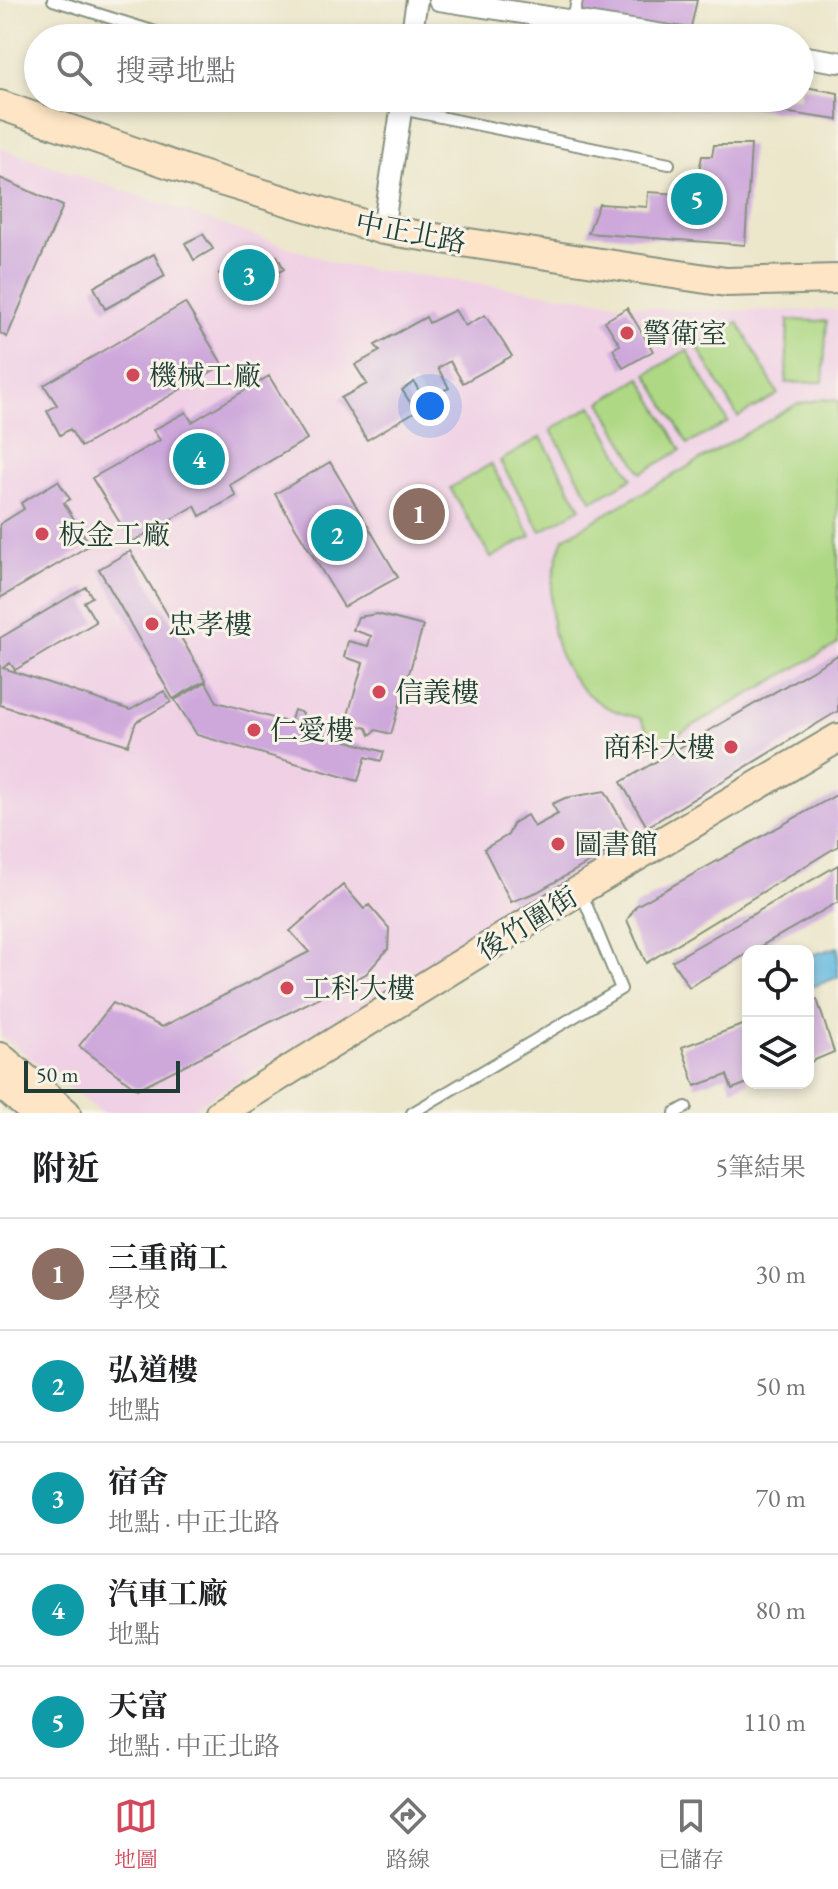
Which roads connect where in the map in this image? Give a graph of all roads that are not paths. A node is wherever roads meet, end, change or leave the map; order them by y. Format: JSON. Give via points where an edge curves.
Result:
{"nodes":[{"id":1,"x":53,"y":0,"type":"edge"},
{"id":2,"x":417,"y":0,"type":"edge"},
{"id":3,"x":439,"y":0,"type":"edge"},
{"id":4,"x":577,"y":0,"type":"edge"},
{"id":5,"x":573,"y":21,"type":"junction"},
{"id":6,"x":130,"y":24,"type":"edge"},
{"id":7,"x":413,"y":24,"type":"edge"},
{"id":8,"x":592,"y":24,"type":"edge"},
{"id":9,"x":814,"y":58,"type":"edge"},
{"id":10,"x":838,"y":62,"type":"edge"},
{"id":11,"x":0,"y":105,"type":"edge"},
{"id":12,"x":401,"y":112,"type":"edge"},
{"id":13,"x":441,"y":112,"type":"edge"},
{"id":14,"x":669,"y":164,"type":"dead end"},
{"id":15,"x":383,"y":230,"type":"junction"},
{"id":16,"x":838,"y":279,"type":"edge"},
{"id":17,"x":838,"y":738,"type":"edge"},
{"id":18,"x":580,"y":890,"type":"junction"},
{"id":19,"x":0,"y":1057,"type":"edge"},
{"id":20,"x":0,"y":1083,"type":"edge"},
{"id":21,"x":686,"y":1107,"type":"dead end"},
{"id":22,"x":35,"y":1113,"type":"edge"},
{"id":23,"x":66,"y":1113,"type":"edge"},
{"id":24,"x":220,"y":1113,"type":"edge"},
{"id":25,"x":412,"y":1113,"type":"edge"},
{"id":26,"x":675,"y":1113,"type":"edge"}],
"edges":[{"from":1,"to":6,"type":"lane"},
{"from":2,"to":7,"type":"street"},
{"from":3,"to":5,"type":"street"},
{"from":4,"to":5,"type":"lane"},
{"from":5,"to":8,"type":"street"},
{"from":9,"to":10,"type":"street"},
{"from":11,"to":15,"type":"street","name":"中正北路","via":[[204,176]]},
{"from":12,"to":15,"type":"street"},
{"from":13,"to":14,"type":"lane"},
{"from":15,"to":16,"type":"street","name":"中正北路","via":[[726,282]]},
{"from":17,"to":18,"type":"street","name":"後竹圍街"},
{"from":18,"to":24,"type":"street","name":"後竹圍街"},
{"from":18,"to":25,"type":"lane","via":[[621,989]]},
{"from":19,"to":23,"type":"street"},
{"from":20,"to":22,"type":"street"},
{"from":21,"to":26,"type":"lane"}]}
